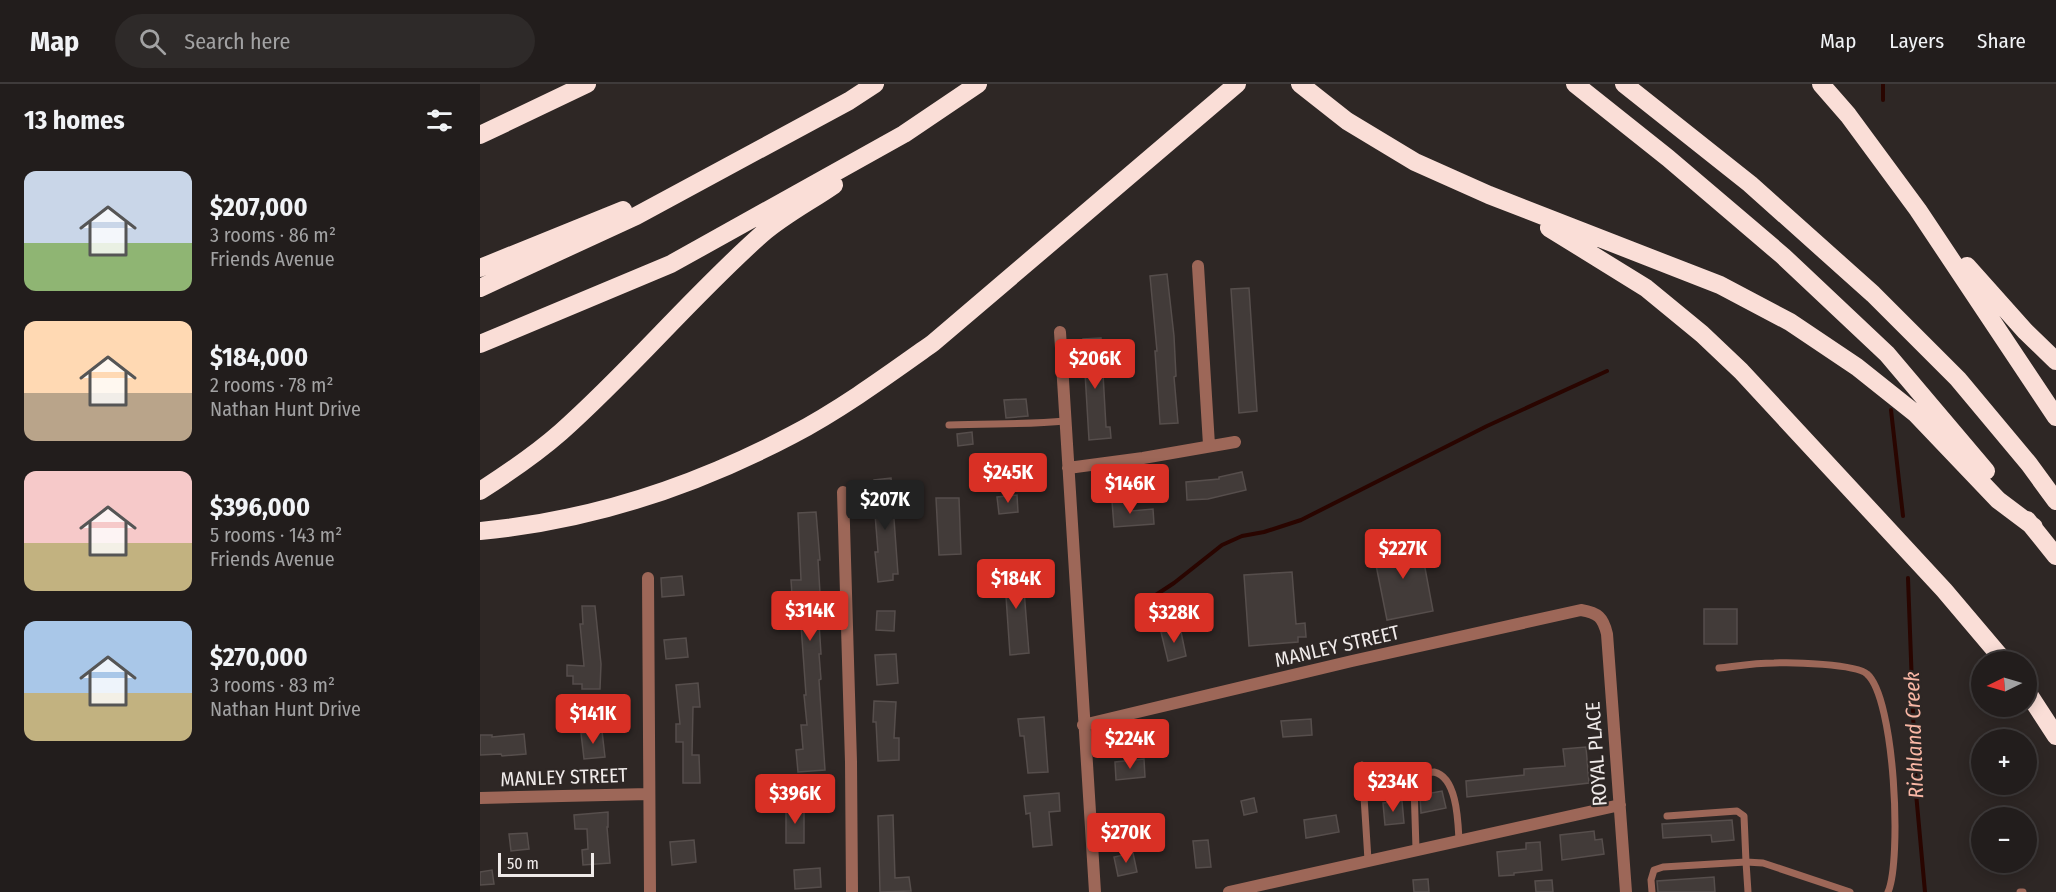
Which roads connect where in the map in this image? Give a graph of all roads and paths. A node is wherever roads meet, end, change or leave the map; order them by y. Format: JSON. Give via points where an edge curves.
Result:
{"nodes":[{"id":1,"x":587,"y":84,"type":"edge"},
{"id":2,"x":874,"y":84,"type":"edge"},
{"id":3,"x":978,"y":84,"type":"edge"},
{"id":4,"x":1238,"y":84,"type":"edge"},
{"id":5,"x":1300,"y":84,"type":"edge"},
{"id":6,"x":1575,"y":84,"type":"edge"},
{"id":7,"x":1624,"y":84,"type":"edge"},
{"id":8,"x":1821,"y":84,"type":"edge"},
{"id":9,"x":904,"y":134,"type":"junction"},
{"id":10,"x":480,"y":135,"type":"edge"},
{"id":11,"x":701,"y":183,"type":"junction"},
{"id":12,"x":1490,"y":195,"type":"junction"},
{"id":13,"x":1918,"y":210,"type":"junction"},
{"id":14,"x":1198,"y":266,"type":"dead end"},
{"id":15,"x":480,"y":268,"type":"edge"},
{"id":16,"x":480,"y":288,"type":"edge"},
{"id":17,"x":1060,"y":332,"type":"dead end"},
{"id":18,"x":480,"y":344,"type":"edge"},
{"id":19,"x":2056,"y":362,"type":"edge"},
{"id":20,"x":2056,"y":417,"type":"edge"},
{"id":21,"x":1065,"y":421,"type":"junction"},
{"id":22,"x":949,"y":424,"type":"dead end"},
{"id":23,"x":1235,"y":442,"type":"dead end"},
{"id":24,"x":1209,"y":445,"type":"junction"},
{"id":25,"x":1068,"y":468,"type":"junction"},
{"id":26,"x":480,"y":490,"type":"edge"},
{"id":27,"x":843,"y":492,"type":"dead end"},
{"id":28,"x":2056,"y":501,"type":"edge"},
{"id":29,"x":2034,"y":527,"type":"junction"},
{"id":30,"x":480,"y":531,"type":"edge"},
{"id":31,"x":2056,"y":556,"type":"edge"},
{"id":32,"x":648,"y":578,"type":"dead end"},
{"id":33,"x":1599,"y":615,"type":"joint"},
{"id":34,"x":1996,"y":651,"type":"edge"},
{"id":35,"x":1719,"y":668,"type":"dead end"},
{"id":36,"x":2037,"y":707,"type":"edge"},
{"id":37,"x":1083,"y":725,"type":"junction"},
{"id":38,"x":2056,"y":736,"type":"edge"},
{"id":39,"x":1362,"y":765,"type":"dead end"},
{"id":40,"x":649,"y":794,"type":"junction"},
{"id":41,"x":480,"y":798,"type":"edge"},
{"id":42,"x":1620,"y":805,"type":"junction"},
{"id":43,"x":1667,"y":816,"type":"dead end"},
{"id":44,"x":1459,"y":840,"type":"junction"},
{"id":45,"x":1416,"y":849,"type":"junction"},
{"id":46,"x":1368,"y":860,"type":"junction"},
{"id":47,"x":1746,"y":862,"type":"junction"},
{"id":48,"x":650,"y":892,"type":"edge"},
{"id":49,"x":852,"y":892,"type":"edge"},
{"id":50,"x":1095,"y":892,"type":"edge"},
{"id":51,"x":1229,"y":892,"type":"edge"},
{"id":52,"x":1626,"y":892,"type":"edge"},
{"id":53,"x":1652,"y":892,"type":"edge"},
{"id":54,"x":1748,"y":892,"type":"edge"},
{"id":55,"x":1850,"y":892,"type":"edge"},
{"id":56,"x":1888,"y":892,"type":"edge"}],
"edges":[{"from":1,"to":10,"type":"highway"},
{"from":2,"to":11,"type":"highway"},
{"from":3,"to":9,"type":"highway"},
{"from":4,"to":30,"type":"highway","via":[[933,343],[794,434],[692,482],[600,511]]},
{"from":5,"to":12,"type":"highway","via":[[1390,148]]},
{"from":6,"to":29,"type":"highway","via":[[1783,256],[1887,354]]},
{"from":7,"to":28,"type":"highway","via":[[1750,184],[1873,294],[1958,379]]},
{"from":8,"to":13,"type":"highway"},
{"from":9,"to":18,"type":"highway","via":[[671,264]]},
{"from":9,"to":26,"type":"highway","via":[[764,232],[560,433]]},
{"from":11,"to":15,"type":"highway","via":[[650,198]]},
{"from":11,"to":16,"type":"highway"},
{"from":12,"to":29,"type":"highway","via":[[1720,285],[1790,322],[1857,367],[1916,414],[1998,500]]},
{"from":12,"to":34,"type":"highway","via":[[1646,288],[1702,334],[1741,371]]},
{"from":13,"to":19,"type":"highway"},
{"from":13,"to":20,"type":"highway"},
{"from":14,"to":24,"type":"street"},
{"from":17,"to":21,"type":"street"},
{"from":21,"to":22,"type":"lane"},
{"from":21,"to":25,"type":"street"},
{"from":23,"to":24,"type":"street"},
{"from":24,"to":25,"type":"street"},
{"from":25,"to":37,"type":"street"},
{"from":27,"to":49,"type":"street"},
{"from":29,"to":31,"type":"highway"},
{"from":32,"to":40,"type":"street"},
{"from":33,"to":37,"type":"street","name":"MANLEY STREET","via":[[1581,610]]},
{"from":33,"to":42,"type":"street","name":"ROYAL PLACE","via":[[1607,634]]},
{"from":35,"to":56,"type":"lane","via":[[1774,662],[1852,667],[1868,674],[1881,699],[1894,785]]},
{"from":36,"to":38,"type":"highway"},
{"from":37,"to":50,"type":"street"},
{"from":39,"to":46,"type":"lane"},
{"from":40,"to":41,"type":"street","name":"MANLEY STREET"},
{"from":40,"to":48,"type":"street"},
{"from":42,"to":44,"type":"street"},
{"from":42,"to":52,"type":"street","name":"ROYAL PLACE"},
{"from":43,"to":47,"type":"lane","via":[[1742,813]]},
{"from":44,"to":45,"type":"street"},
{"from":44,"to":45,"type":"lane","via":[[1454,796],[1446,779],[1434,772],[1420,775],[1414,785]]},
{"from":45,"to":46,"type":"street"},
{"from":46,"to":51,"type":"street"},
{"from":47,"to":53,"type":"lane","via":[[1663,867],[1654,870]]},
{"from":47,"to":54,"type":"lane"},
{"from":47,"to":55,"type":"lane","via":[[1763,863]]}]}
